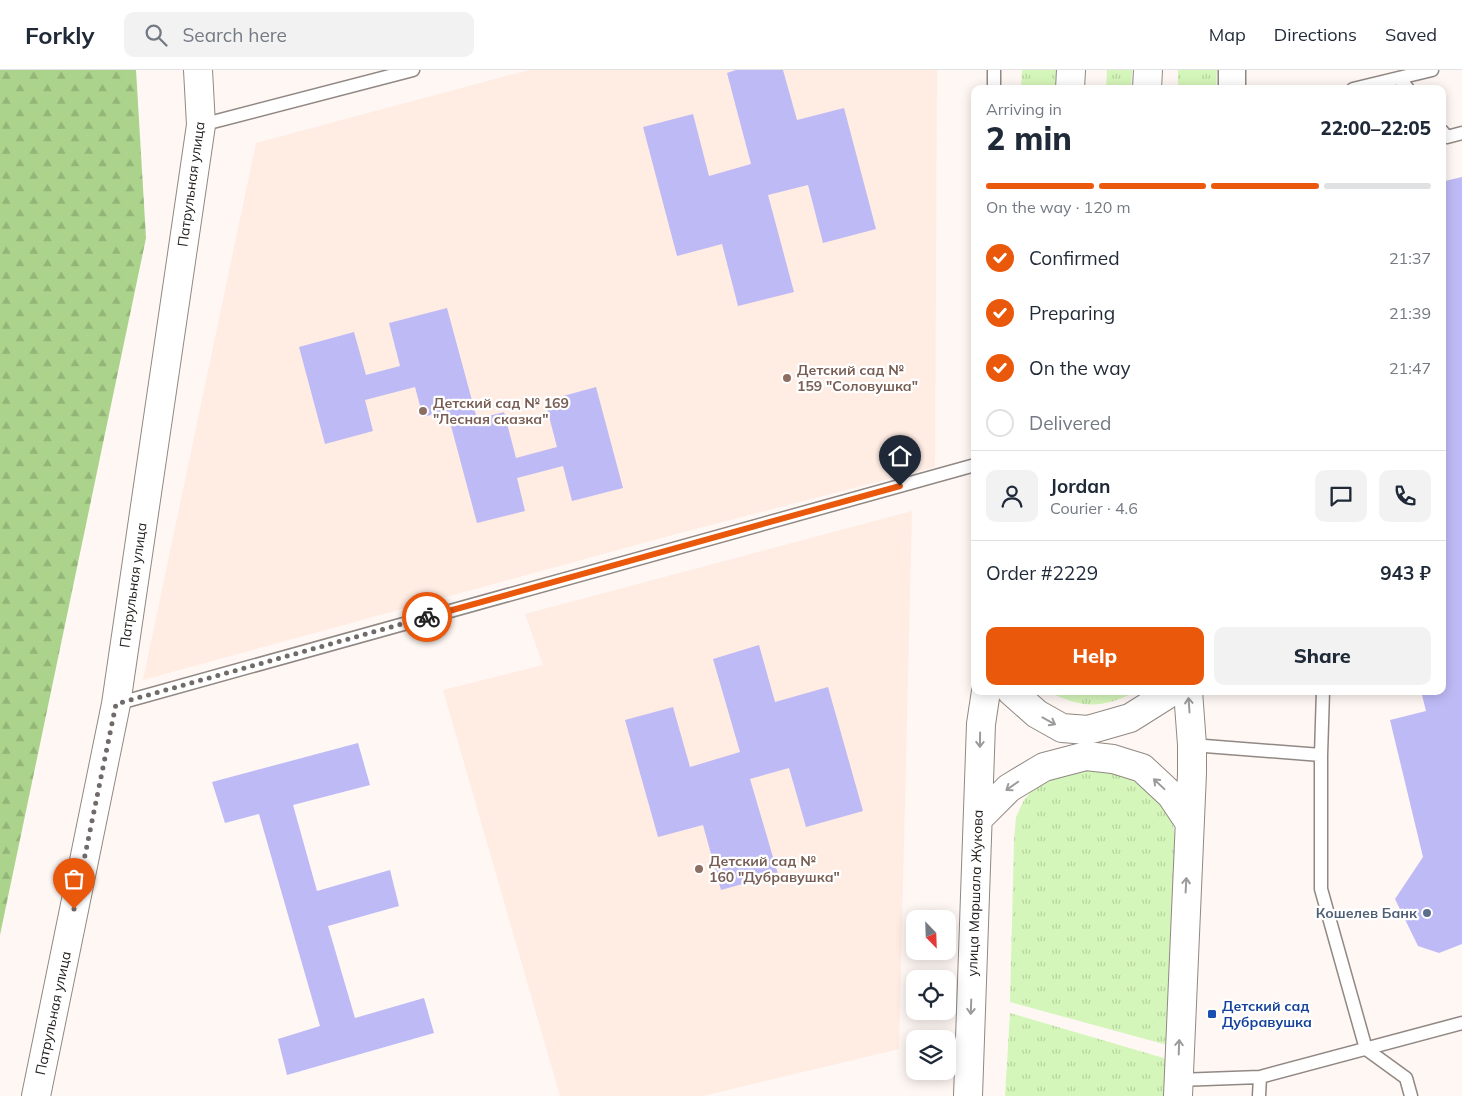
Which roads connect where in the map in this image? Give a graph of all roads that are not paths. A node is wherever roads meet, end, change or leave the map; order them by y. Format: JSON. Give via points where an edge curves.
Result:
{"nodes":[{"id":1,"x":198,"y":70,"type":"edge"},
{"id":2,"x":413,"y":70,"type":"edge"},
{"id":3,"x":994,"y":70,"type":"edge"},
{"id":4,"x":1071,"y":70,"type":"edge"},
{"id":5,"x":1148,"y":70,"type":"edge"},
{"id":6,"x":1232,"y":70,"type":"edge"},
{"id":7,"x":1432,"y":70,"type":"edge"},
{"id":8,"x":1400,"y":78,"type":"junction"},
{"id":9,"x":994,"y":85,"type":"edge"},
{"id":10,"x":1070,"y":85,"type":"edge"},
{"id":11,"x":1147,"y":85,"type":"edge"},
{"id":12,"x":1232,"y":85,"type":"edge"},
{"id":13,"x":1369,"y":85,"type":"edge"},
{"id":14,"x":1405,"y":85,"type":"edge"},
{"id":15,"x":201,"y":125,"type":"junction"},
{"id":16,"x":1462,"y":133,"type":"edge"},
{"id":17,"x":1446,"y":136,"type":"edge"},
{"id":18,"x":971,"y":466,"type":"edge"},
{"id":19,"x":985,"y":695,"type":"edge"},
{"id":20,"x":1016,"y":695,"type":"edge"},
{"id":21,"x":1166,"y":695,"type":"edge"},
{"id":22,"x":1188,"y":695,"type":"edge"},
{"id":23,"x":1323,"y":695,"type":"edge"},
{"id":24,"x":116,"y":704,"type":"junction"},
{"id":25,"x":1192,"y":745,"type":"junction"},
{"id":26,"x":1320,"y":755,"type":"junction"},
{"id":27,"x":978,"y":819,"type":"junction"},
{"id":28,"x":1189,"y":822,"type":"junction"},
{"id":29,"x":1462,"y":1023,"type":"edge"},
{"id":30,"x":1366,"y":1049,"type":"junction"},
{"id":31,"x":1260,"y":1077,"type":"junction"},
{"id":32,"x":1178,"y":1088,"type":"edge"},
{"id":33,"x":970,"y":1091,"type":"edge"},
{"id":34,"x":36,"y":1096,"type":"edge"},
{"id":35,"x":1259,"y":1096,"type":"edge"},
{"id":36,"x":1411,"y":1096,"type":"edge"}],
"edges":[{"from":1,"to":15,"type":"main road","name":"Патрульная улица"},
{"from":2,"to":15,"type":"lane"},
{"from":3,"to":9,"type":"lane"},
{"from":4,"to":10,"type":"main road"},
{"from":5,"to":11,"type":"main road"},
{"from":6,"to":12,"type":"street"},
{"from":7,"to":8,"type":"lane"},
{"from":8,"to":13,"type":"lane"},
{"from":8,"to":14,"type":"lane"},
{"from":15,"to":24,"type":"main road","name":"Патрульная улица"},
{"from":16,"to":17,"type":"lane"},
{"from":18,"to":24,"type":"lane"},
{"from":19,"to":27,"type":"main road","name":"улица Маршала Жукова","one_way":true,"via":[[981,724]]},
{"from":20,"to":21,"type":"main road","one_way":true,"via":[[1037,714],[1062,728],[1088,730],[1130,718]]},
{"from":25,"to":22,"type":"main road","one_way":true},
{"from":23,"to":26,"type":"lane"},
{"from":24,"to":34,"type":"main road","name":"Патрульная улица"},
{"from":25,"to":26,"type":"lane"},
{"from":25,"to":28,"type":"main road"},
{"from":26,"to":30,"type":"lane","via":[[1321,889]]},
{"from":28,"to":27,"type":"main road","one_way":true,"via":[[1171,795],[1142,768],[1112,759],[1086,756],[1037,771],[1009,788]]},
{"from":27,"to":33,"type":"main road","name":"улица Маршала Жукова","one_way":true},
{"from":32,"to":28,"type":"main road","one_way":true},
{"from":29,"to":30,"type":"lane"},
{"from":30,"to":31,"type":"lane"},
{"from":30,"to":36,"type":"lane","via":[[1406,1078]]},
{"from":31,"to":32,"type":"lane"},
{"from":31,"to":35,"type":"lane"}]}
